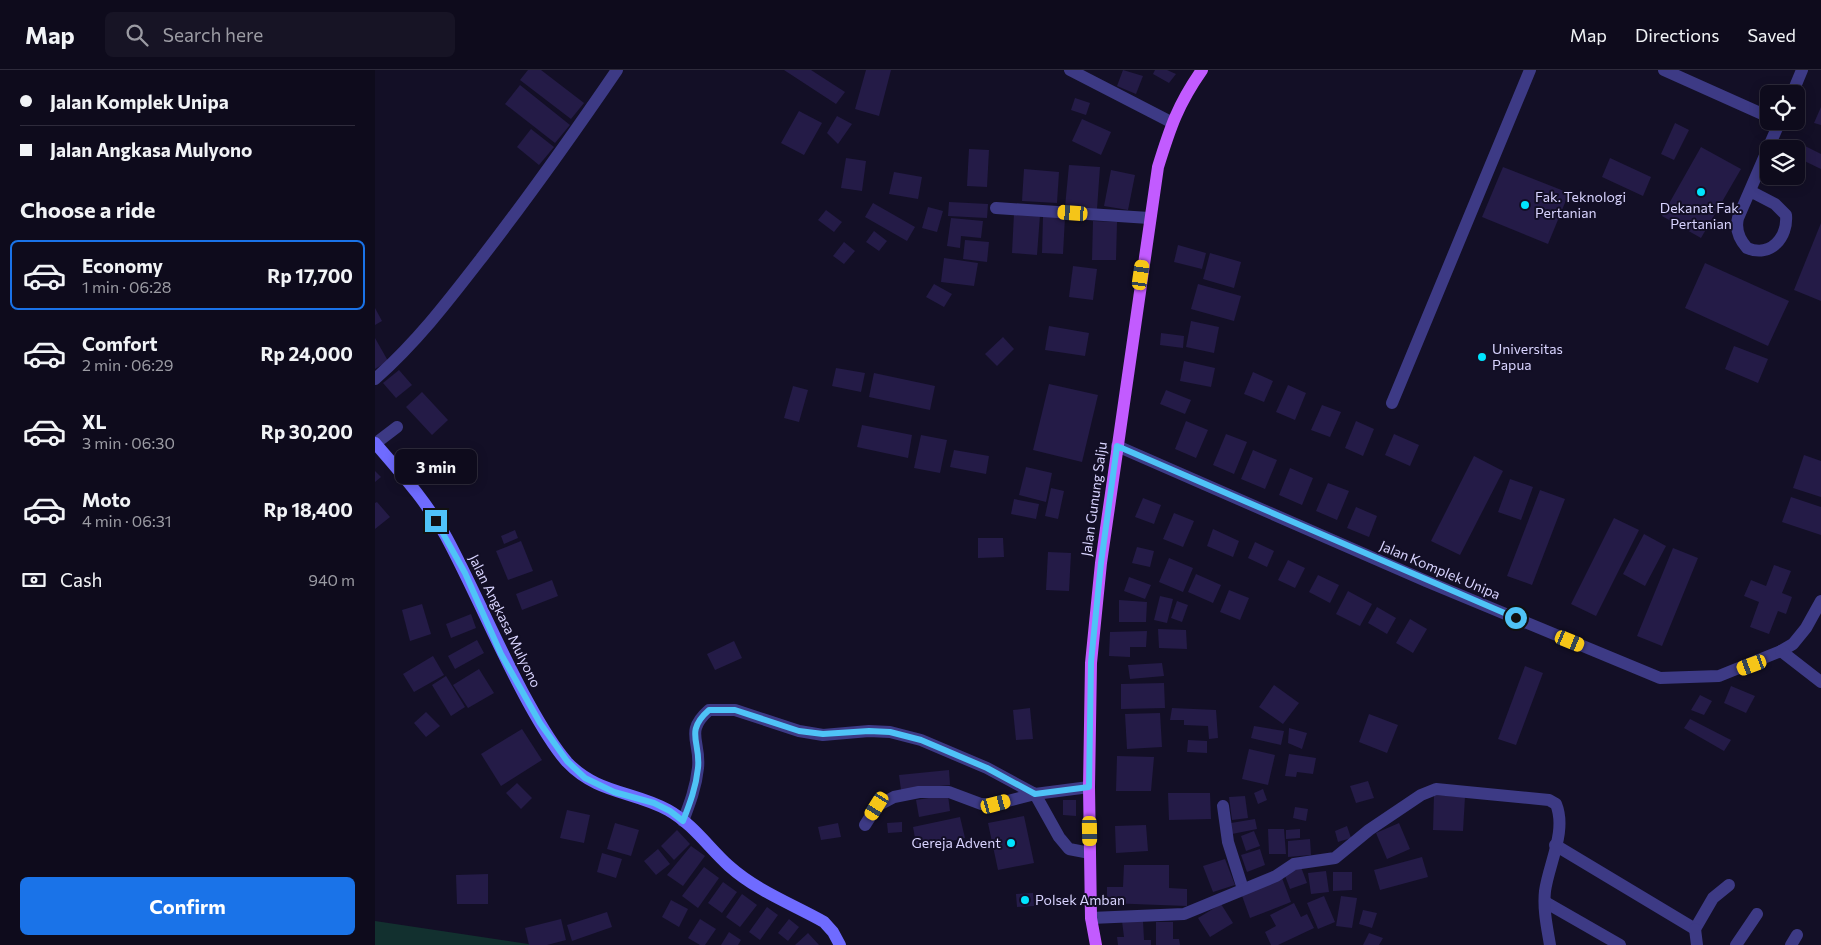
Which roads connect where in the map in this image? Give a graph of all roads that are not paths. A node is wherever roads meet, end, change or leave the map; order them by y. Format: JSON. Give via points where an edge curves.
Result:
{"nodes":[{"id":1,"x":617,"y":70,"type":"edge"},
{"id":2,"x":1069,"y":70,"type":"edge"},
{"id":3,"x":1202,"y":70,"type":"edge"},
{"id":4,"x":1530,"y":70,"type":"edge"},
{"id":5,"x":1664,"y":70,"type":"edge"},
{"id":6,"x":1802,"y":70,"type":"edge"},
{"id":7,"x":1796,"y":85,"type":"edge"},
{"id":8,"x":1760,"y":113,"type":"edge"},
{"id":9,"x":1171,"y":122,"type":"junction"},
{"id":10,"x":1772,"y":130,"type":"edge"},
{"id":11,"x":1750,"y":191,"type":"junction"},
{"id":12,"x":996,"y":208,"type":"dead end"},
{"id":13,"x":1149,"y":218,"type":"junction"},
{"id":14,"x":375,"y":378,"type":"edge"},
{"id":15,"x":1392,"y":403,"type":"dead end"},
{"id":16,"x":397,"y":427,"type":"dead end"},
{"id":17,"x":375,"y":443,"type":"edge"},
{"id":18,"x":1117,"y":446,"type":"junction"},
{"id":19,"x":1821,"y":601,"type":"edge"},
{"id":20,"x":1781,"y":651,"type":"junction"},
{"id":21,"x":1821,"y":682,"type":"edge"},
{"id":22,"x":1089,"y":787,"type":"junction"},
{"id":23,"x":1035,"y":794,"type":"junction"},
{"id":24,"x":1223,"y":806,"type":"dead end"},
{"id":25,"x":683,"y":821,"type":"junction"},
{"id":26,"x":865,"y":825,"type":"dead end"},
{"id":27,"x":1555,"y":845,"type":"junction"},
{"id":28,"x":1090,"y":854,"type":"junction"},
{"id":29,"x":1729,"y":885,"type":"dead end"},
{"id":30,"x":1243,"y":889,"type":"junction"},
{"id":31,"x":1545,"y":902,"type":"junction"},
{"id":32,"x":1757,"y":914,"type":"dead end"},
{"id":33,"x":1091,"y":918,"type":"junction"},
{"id":34,"x":1695,"y":929,"type":"junction"},
{"id":35,"x":1602,"y":940,"type":"edge"},
{"id":36,"x":840,"y":945,"type":"edge"},
{"id":37,"x":1096,"y":945,"type":"edge"},
{"id":38,"x":1550,"y":945,"type":"edge"},
{"id":39,"x":1620,"y":945,"type":"edge"},
{"id":40,"x":1697,"y":945,"type":"edge"},
{"id":41,"x":1736,"y":945,"type":"edge"}],
"edges":[{"from":1,"to":14,"type":"street","via":[[527,199],[447,303],[401,356]]},
{"from":2,"to":9,"type":"street"},
{"from":3,"to":9,"type":"main road","name":"Jalan Gunung Salju"},
{"from":4,"to":15,"type":"street"},
{"from":5,"to":8,"type":"street"},
{"from":6,"to":7,"type":"street"},
{"from":9,"to":13,"type":"main road","name":"Jalan Gunung Salju"},
{"from":10,"to":11,"type":"street"},
{"from":11,"to":11,"type":"street","via":[[1738,218],[1738,235],[1747,248],[1767,249],[1780,241],[1787,227],[1787,215],[1775,204]]},
{"from":12,"to":13,"type":"street"},
{"from":13,"to":18,"type":"main road","name":"Jalan Gunung Salju"},
{"from":16,"to":17,"type":"street"},
{"from":17,"to":25,"type":"main road","name":"Jalan Angkasa Mulyono","via":[[429,509],[450,543],[501,654],[540,723],[567,761],[585,778],[614,792],[654,803]]},
{"from":18,"to":20,"type":"street","name":"Jalan Komplek Unipa","via":[[1417,577],[1660,678],[1719,676]]},
{"from":18,"to":22,"type":"main road","name":"Jalan Gunung Salju","via":[[1091,662]]},
{"from":19,"to":20,"type":"street","name":"Jalan Komplek Unipa","via":[[1806,628],[1793,644]]},
{"from":20,"to":21,"type":"street"},
{"from":22,"to":23,"type":"street"},
{"from":22,"to":28,"type":"main road","name":"Jalan Gunung Salju"},
{"from":23,"to":25,"type":"street","via":[[987,768],[921,740],[890,732],[823,734],[799,731],[735,710],[709,710],[697,720],[695,736],[699,765],[694,795]]},
{"from":23,"to":26,"type":"street","via":[[996,804],[981,804],[949,792],[919,792],[894,797],[877,806]]},
{"from":23,"to":28,"type":"street","via":[[1069,849]]},
{"from":24,"to":30,"type":"street","via":[[1228,842]]},
{"from":25,"to":36,"type":"main road","name":"Jalan Angkasa Mulyono","via":[[750,882],[823,922]]},
{"from":27,"to":30,"type":"street","via":[[1560,821],[1557,804],[1549,800],[1436,789],[1421,795],[1369,830],[1335,858],[1294,864]]},
{"from":27,"to":31,"type":"street"},
{"from":27,"to":34,"type":"street"},
{"from":28,"to":33,"type":"main road","name":"Jalan Gunung Salju"},
{"from":29,"to":34,"type":"street","via":[[1713,898]]},
{"from":30,"to":33,"type":"street","via":[[1184,914]]},
{"from":31,"to":35,"type":"street"},
{"from":31,"to":38,"type":"street"},
{"from":32,"to":41,"type":"street"},
{"from":33,"to":37,"type":"main road","name":"Jalan Gunung Salju"},
{"from":34,"to":40,"type":"street"},
{"from":35,"to":39,"type":"street"}]}
